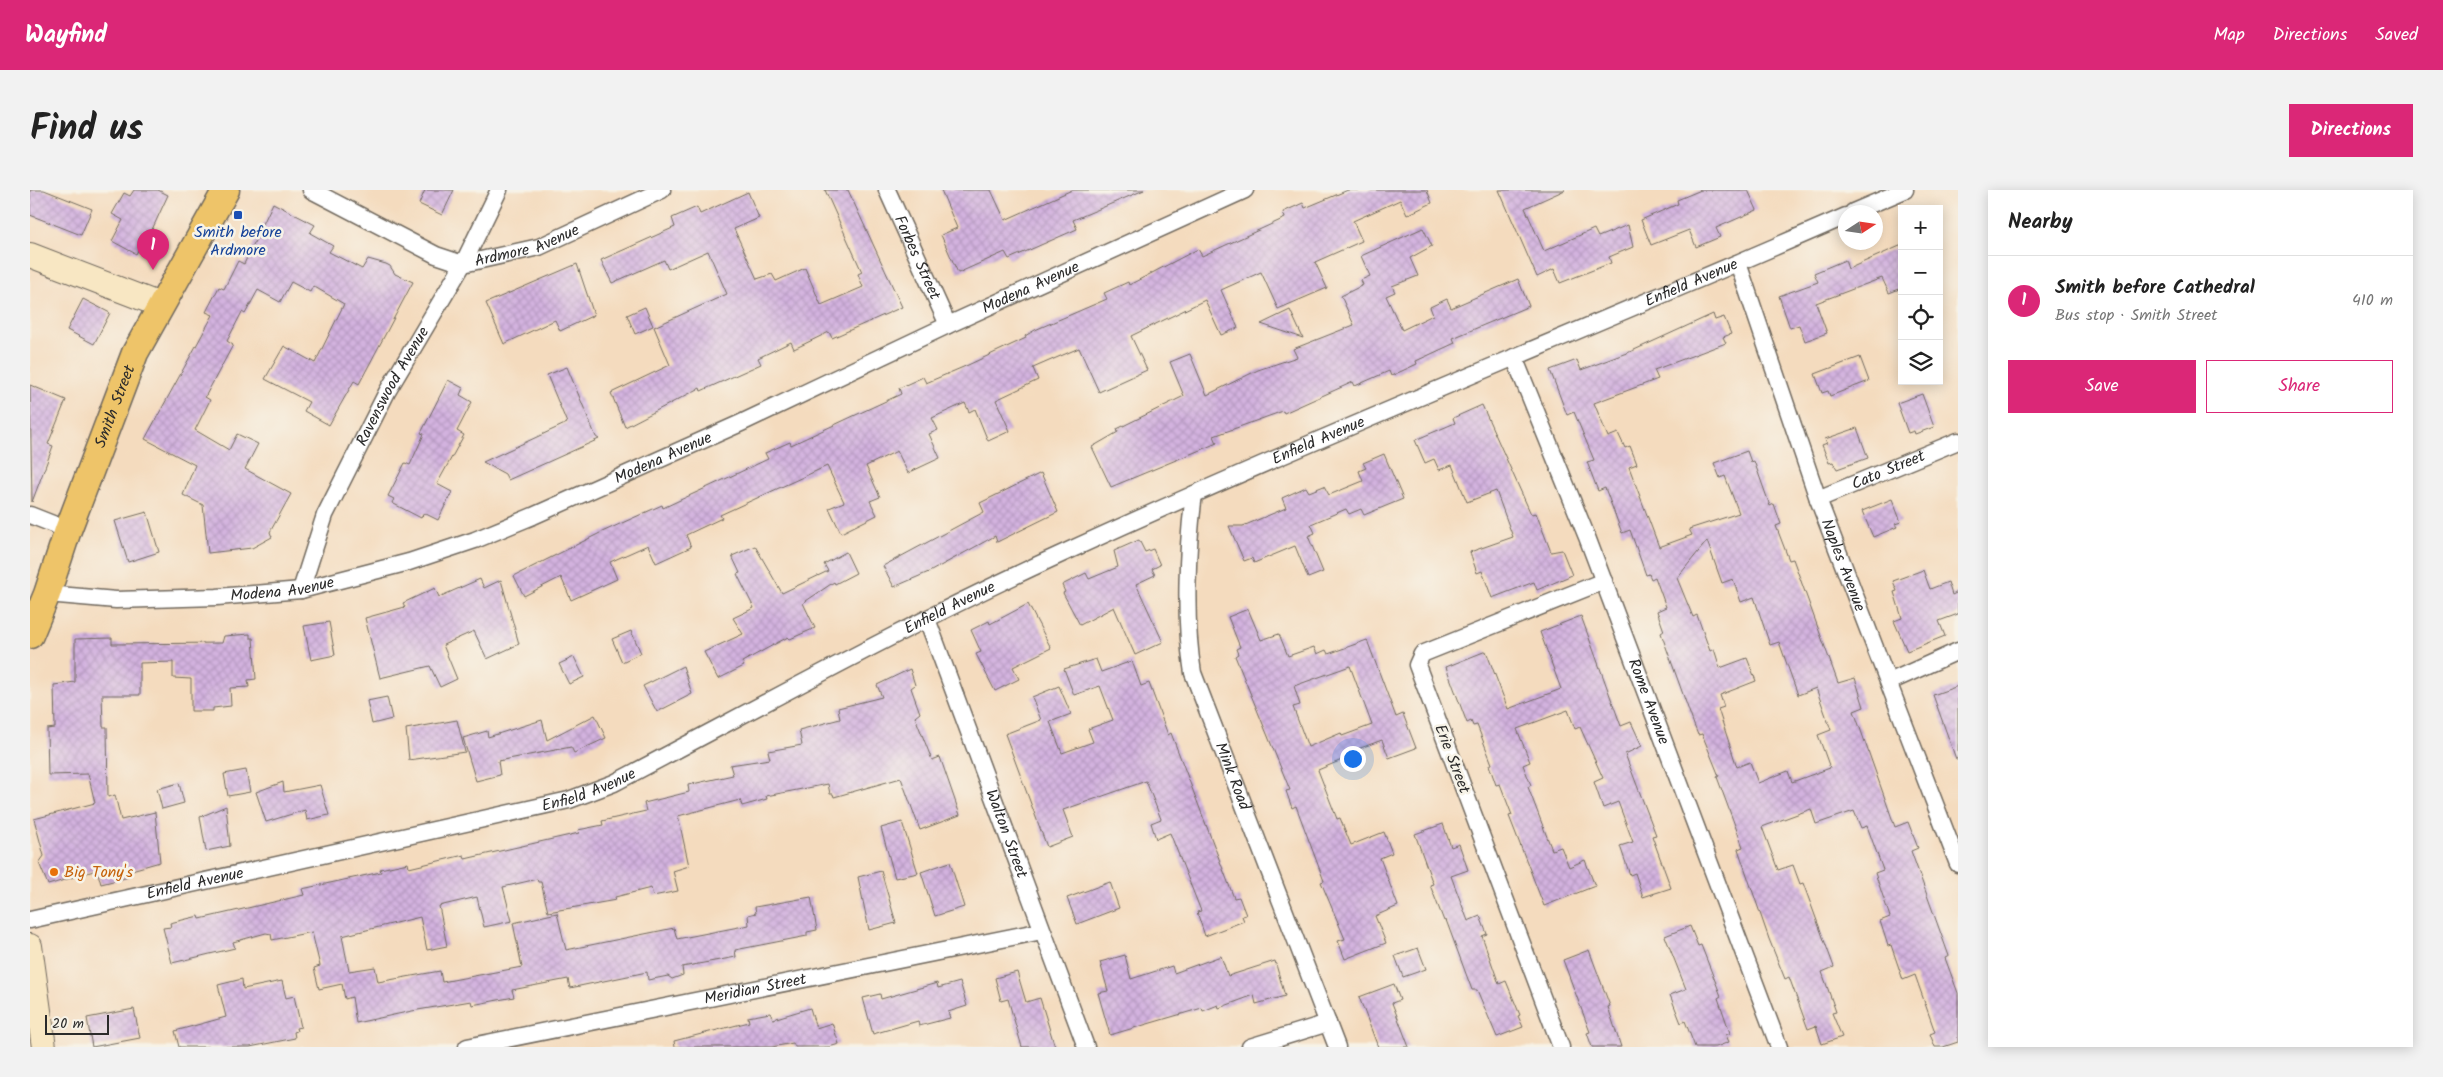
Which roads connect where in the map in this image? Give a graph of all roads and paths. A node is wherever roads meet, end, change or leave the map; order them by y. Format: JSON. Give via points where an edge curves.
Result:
{"nodes":[{"id":1,"x":226,"y":190,"type":"edge"},
{"id":2,"x":311,"y":190,"type":"edge"},
{"id":3,"x":500,"y":190,"type":"edge"},
{"id":4,"x":662,"y":190,"type":"edge"},
{"id":5,"x":887,"y":190,"type":"edge"},
{"id":6,"x":1245,"y":190,"type":"edge"},
{"id":7,"x":1905,"y":190,"type":"edge"},
{"id":8,"x":1870,"y":205,"type":"edge"},
{"id":9,"x":1838,"y":219,"type":"edge"},
{"id":10,"x":30,"y":255,"type":"edge"},
{"id":11,"x":1738,"y":263,"type":"junction"},
{"id":12,"x":463,"y":264,"type":"junction"},
{"id":13,"x":160,"y":305,"type":"junction"},
{"id":14,"x":948,"y":325,"type":"junction"},
{"id":15,"x":1514,"y":357,"type":"junction"},
{"id":16,"x":1958,"y":441,"type":"edge"},
{"id":17,"x":1194,"y":494,"type":"junction"},
{"id":18,"x":1818,"y":499,"type":"junction"},
{"id":19,"x":30,"y":516,"type":"edge"},
{"id":20,"x":68,"y":530,"type":"junction"},
{"id":21,"x":1604,"y":581,"type":"junction"},
{"id":22,"x":301,"y":590,"type":"junction"},
{"id":23,"x":47,"y":594,"type":"junction"},
{"id":24,"x":927,"y":619,"type":"junction"},
{"id":25,"x":30,"y":635,"type":"edge"},
{"id":26,"x":1958,"y":651,"type":"edge"},
{"id":27,"x":1889,"y":682,"type":"junction"},
{"id":28,"x":1958,"y":864,"type":"edge"},
{"id":29,"x":30,"y":920,"type":"edge"},
{"id":30,"x":1042,"y":931,"type":"junction"},
{"id":31,"x":30,"y":946,"type":"edge"},
{"id":32,"x":1328,"y":1023,"type":"junction"},
{"id":33,"x":519,"y":1041,"type":"edge"},
{"id":34,"x":44,"y":1047,"type":"edge"},
{"id":35,"x":467,"y":1047,"type":"edge"},
{"id":36,"x":1086,"y":1047,"type":"edge"},
{"id":37,"x":1250,"y":1047,"type":"edge"},
{"id":38,"x":1338,"y":1047,"type":"edge"},
{"id":39,"x":1561,"y":1047,"type":"edge"},
{"id":40,"x":1779,"y":1047,"type":"edge"}],
"edges":[{"from":1,"to":13,"type":"main road","name":"Smith Street"},
{"from":2,"to":12,"type":"street","name":"Ardmore Avenue","via":[[436,255]]},
{"from":3,"to":12,"type":"street","name":"Ravenswood Avenue"},
{"from":4,"to":12,"type":"street","name":"Ardmore Avenue","via":[[539,247]]},
{"from":5,"to":14,"type":"street","name":"Forbes Street"},
{"from":6,"to":14,"type":"street","name":"Modena Avenue"},
{"from":7,"to":8,"type":"street"},
{"from":9,"to":11,"type":"street","name":"Enfield Avenue"},
{"from":10,"to":13,"type":"street"},
{"from":11,"to":15,"type":"street","name":"Enfield Avenue"},
{"from":11,"to":18,"type":"street","name":"Naples Avenue"},
{"from":12,"to":22,"type":"street","name":"Ravenswood Avenue","via":[[387,392],[325,515]]},
{"from":13,"to":20,"type":"main road","name":"Smith Street","via":[[135,353]]},
{"from":14,"to":22,"type":"street","name":"Modena Avenue","via":[[741,423],[475,540],[378,571]]},
{"from":15,"to":17,"type":"street","name":"Enfield Avenue"},
{"from":15,"to":21,"type":"street","name":"Rome Avenue"},
{"from":16,"to":18,"type":"street","name":"Cato Street"},
{"from":17,"to":24,"type":"street","name":"Enfield Avenue"},
{"from":17,"to":32,"type":"street","name":"Mink Road","via":[[1190,527],[1188,647],[1193,673]]},
{"from":18,"to":27,"type":"street","name":"Naples Avenue"},
{"from":19,"to":20,"type":"street"},
{"from":20,"to":23,"type":"main road","name":"Smith Street"},
{"from":21,"to":39,"type":"street","name":"Erie Street","via":[[1422,654],[1417,665]]},
{"from":21,"to":40,"type":"street","name":"Rome Avenue"},
{"from":22,"to":23,"type":"street","name":"Modena Avenue","via":[[165,600]]},
{"from":23,"to":25,"type":"main road","name":"Smith Street"},
{"from":24,"to":29,"type":"street","name":"Enfield Avenue","via":[[614,783],[569,800]]},
{"from":24,"to":30,"type":"street","name":"Walton Street"},
{"from":26,"to":27,"type":"street"},
{"from":27,"to":28,"type":"street","name":"Naples Avenue"},
{"from":30,"to":33,"type":"street","name":"Meridian Street"},
{"from":30,"to":36,"type":"street","name":"Walton Street"},
{"from":31,"to":34,"type":"street"},
{"from":32,"to":37,"type":"street"},
{"from":32,"to":38,"type":"street","name":"Mink Road"},
{"from":33,"to":35,"type":"street","name":"Meridian Street"}]}
